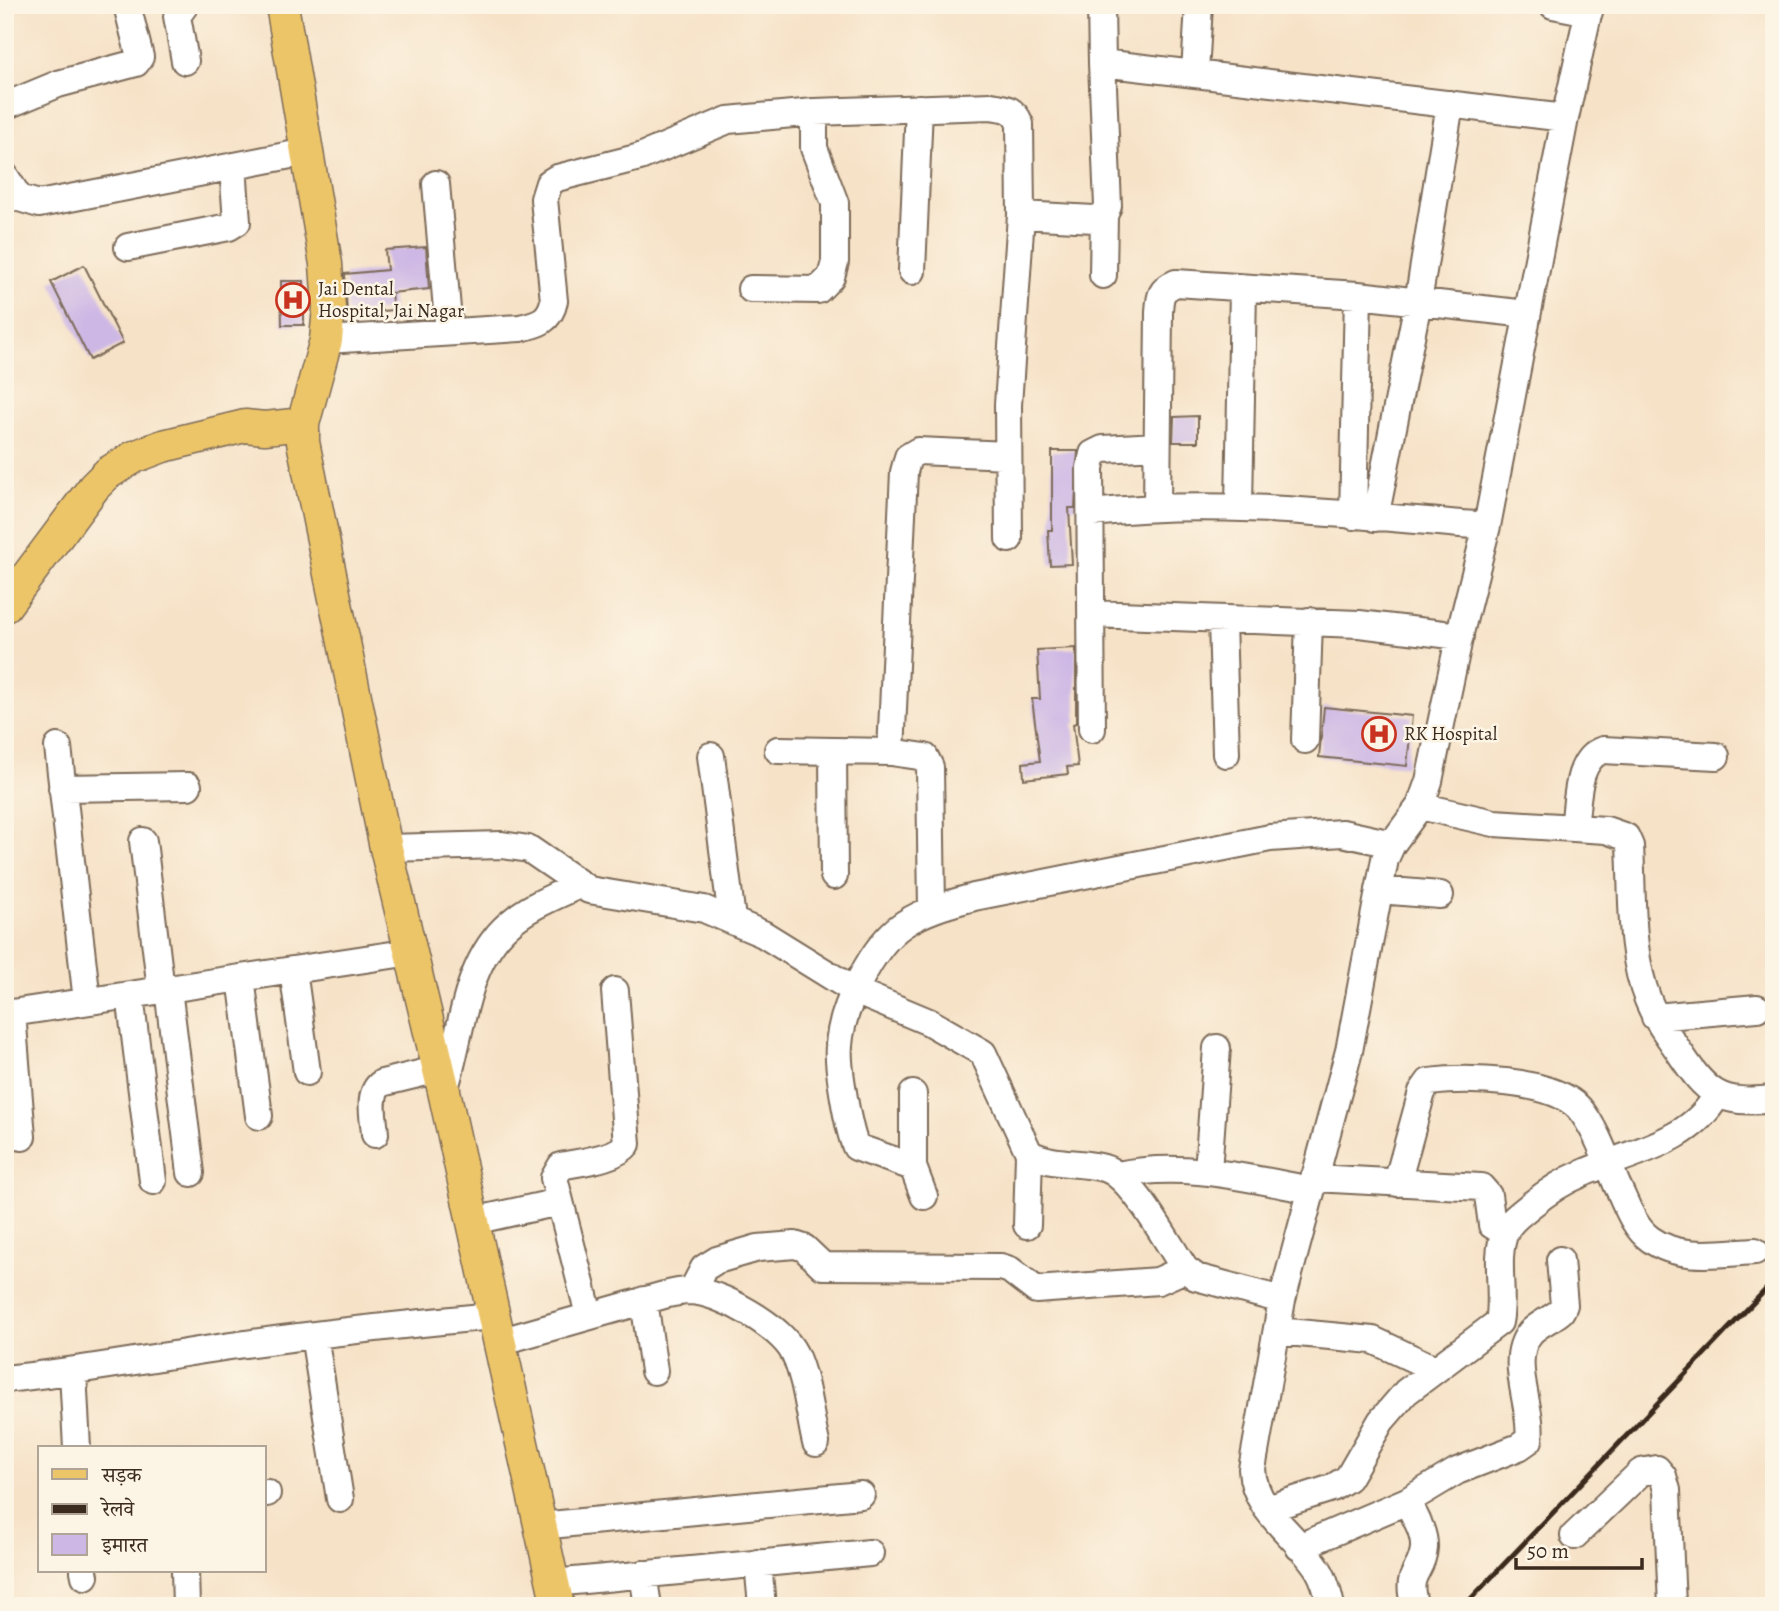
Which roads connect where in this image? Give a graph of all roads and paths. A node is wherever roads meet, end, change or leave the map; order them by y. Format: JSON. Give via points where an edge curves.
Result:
{"nodes":[{"id":1,"x":127,"y":5,"type":"edge"},
{"id":2,"x":184,"y":5,"type":"edge"},
{"id":3,"x":282,"y":5,"type":"edge"},
{"id":4,"x":1101,"y":5,"type":"edge"},
{"id":5,"x":1199,"y":5,"type":"edge"},
{"id":6,"x":1553,"y":5,"type":"edge"},
{"id":7,"x":1589,"y":9,"type":"edge"},
{"id":8,"x":185,"y":61,"type":"dead end"},
{"id":9,"x":1102,"y":63,"type":"junction"},
{"id":10,"x":1195,"y":73,"type":"junction"},
{"id":11,"x":1450,"y":104,"type":"junction"},
{"id":12,"x":5,"y":106,"type":"edge"},
{"id":13,"x":919,"y":108,"type":"junction"},
{"id":14,"x":814,"y":112,"type":"junction"},
{"id":15,"x":1565,"y":118,"type":"junction"},
{"id":16,"x":306,"y":152,"type":"junction"},
{"id":17,"x":233,"y":166,"type":"junction"},
{"id":18,"x":5,"y":176,"type":"edge"},
{"id":19,"x":436,"y":184,"type":"dead end"},
{"id":20,"x":1021,"y":215,"type":"junction"},
{"id":21,"x":1104,"y":216,"type":"junction"},
{"id":22,"x":128,"y":247,"type":"dead end"},
{"id":23,"x":912,"y":271,"type":"dead end"},
{"id":24,"x":1103,"y":275,"type":"dead end"},
{"id":25,"x":1243,"y":288,"type":"junction"},
{"id":26,"x":751,"y":289,"type":"dead end"},
{"id":27,"x":1358,"y":295,"type":"junction"},
{"id":28,"x":1418,"y":302,"type":"junction"},
{"id":29,"x":1527,"y":314,"type":"junction"},
{"id":30,"x":449,"y":332,"type":"junction"},
{"id":31,"x":326,"y":340,"type":"junction"},
{"id":32,"x":303,"y":424,"type":"junction"},
{"id":33,"x":1157,"y":446,"type":"junction"},
{"id":34,"x":1008,"y":454,"type":"junction"},
{"id":35,"x":1157,"y":506,"type":"junction"},
{"id":36,"x":1239,"y":506,"type":"junction"},
{"id":37,"x":1092,"y":513,"type":"junction"},
{"id":38,"x":1364,"y":517,"type":"junction"},
{"id":39,"x":1487,"y":526,"type":"junction"},
{"id":40,"x":1009,"y":539,"type":"dead end"},
{"id":41,"x":5,"y":606,"type":"edge"},
{"id":42,"x":1092,"y":614,"type":"junction"},
{"id":43,"x":1223,"y":621,"type":"junction"},
{"id":44,"x":1310,"y":621,"type":"junction"},
{"id":45,"x":1460,"y":636,"type":"junction"},
{"id":46,"x":1092,"y":729,"type":"dead end"},
{"id":47,"x":1305,"y":740,"type":"dead end"},
{"id":48,"x":58,"y":747,"type":"dead end"},
{"id":49,"x":778,"y":750,"type":"dead end"},
{"id":50,"x":833,"y":751,"type":"junction"},
{"id":51,"x":891,"y":752,"type":"junction"},
{"id":52,"x":1226,"y":754,"type":"dead end"},
{"id":53,"x":711,"y":756,"type":"dead end"},
{"id":54,"x":1716,"y":756,"type":"dead end"},
{"id":55,"x":188,"y":786,"type":"dead end"},
{"id":56,"x":62,"y":788,"type":"junction"},
{"id":57,"x":1420,"y":806,"type":"junction"},
{"id":58,"x":1574,"y":828,"type":"junction"},
{"id":59,"x":143,"y":841,"type":"dead end"},
{"id":60,"x":1392,"y":844,"type":"junction"},
{"id":61,"x":386,"y":848,"type":"junction"},
{"id":62,"x":834,"y":876,"type":"dead end"},
{"id":63,"x":579,"y":885,"type":"junction"},
{"id":64,"x":1379,"y":890,"type":"junction"},
{"id":65,"x":1440,"y":895,"type":"dead end"},
{"id":66,"x":932,"y":908,"type":"junction"},
{"id":67,"x":732,"y":919,"type":"junction"},
{"id":68,"x":411,"y":952,"type":"junction"},
{"id":69,"x":293,"y":970,"type":"junction"},
{"id":70,"x":241,"y":978,"type":"junction"},
{"id":71,"x":164,"y":990,"type":"junction"},
{"id":72,"x":615,"y":991,"type":"dead end"},
{"id":73,"x":855,"y":991,"type":"junction"},
{"id":74,"x":131,"y":995,"type":"junction"},
{"id":75,"x":87,"y":1001,"type":"junction"},
{"id":76,"x":1757,"y":1008,"type":"dead end"},
{"id":77,"x":8,"y":1014,"type":"edge"},
{"id":78,"x":1655,"y":1017,"type":"junction"},
{"id":79,"x":1217,"y":1048,"type":"dead end"},
{"id":80,"x":307,"y":1072,"type":"dead end"},
{"id":81,"x":442,"y":1080,"type":"junction"},
{"id":82,"x":913,"y":1094,"type":"dead end"},
{"id":83,"x":1717,"y":1095,"type":"junction"},
{"id":84,"x":1774,"y":1099,"type":"edge"},
{"id":85,"x":259,"y":1116,"type":"dead end"},
{"id":86,"x":375,"y":1134,"type":"dead end"},
{"id":87,"x":22,"y":1137,"type":"dead end"},
{"id":88,"x":1029,"y":1153,"type":"junction"},
{"id":89,"x":1608,"y":1163,"type":"junction"},
{"id":90,"x":913,"y":1167,"type":"junction"},
{"id":91,"x":1208,"y":1171,"type":"junction"},
{"id":92,"x":191,"y":1173,"type":"dead end"},
{"id":93,"x":1118,"y":1175,"type":"junction"},
{"id":94,"x":153,"y":1181,"type":"dead end"},
{"id":95,"x":1397,"y":1183,"type":"junction"},
{"id":96,"x":1312,"y":1184,"type":"junction"},
{"id":97,"x":924,"y":1196,"type":"dead end"},
{"id":98,"x":559,"y":1202,"type":"junction"},
{"id":99,"x":473,"y":1221,"type":"junction"},
{"id":100,"x":1027,"y":1226,"type":"dead end"},
{"id":101,"x":1505,"y":1233,"type":"junction"},
{"id":102,"x":1755,"y":1251,"type":"dead end"},
{"id":103,"x":1560,"y":1260,"type":"dead end"},
{"id":104,"x":1185,"y":1269,"type":"junction"},
{"id":105,"x":692,"y":1291,"type":"junction"},
{"id":106,"x":644,"y":1300,"type":"junction"},
{"id":107,"x":1282,"y":1300,"type":"junction"},
{"id":108,"x":589,"y":1315,"type":"junction"},
{"id":109,"x":496,"y":1329,"type":"junction"},
{"id":110,"x":1277,"y":1331,"type":"junction"},
{"id":111,"x":314,"y":1335,"type":"junction"},
{"id":112,"x":1435,"y":1369,"type":"junction"},
{"id":113,"x":654,"y":1371,"type":"dead end"},
{"id":114,"x":74,"y":1372,"type":"junction"},
{"id":115,"x":5,"y":1379,"type":"edge"},
{"id":116,"x":816,"y":1443,"type":"dead end"},
{"id":117,"x":77,"y":1446,"type":"edge"},
{"id":118,"x":862,"y":1495,"type":"dead end"},
{"id":119,"x":340,"y":1499,"type":"dead end"},
{"id":120,"x":1407,"y":1501,"type":"junction"},
{"id":121,"x":1268,"y":1509,"type":"junction"},
{"id":122,"x":540,"y":1526,"type":"junction"},
{"id":123,"x":1574,"y":1535,"type":"dead end"},
{"id":124,"x":1300,"y":1547,"type":"junction"},
{"id":125,"x":870,"y":1553,"type":"dead end"},
{"id":126,"x":758,"y":1563,"type":"junction"},
{"id":127,"x":185,"y":1572,"type":"edge"},
{"id":128,"x":643,"y":1574,"type":"junction"},
{"id":129,"x":556,"y":1594,"type":"edge"},
{"id":130,"x":186,"y":1606,"type":"edge"},
{"id":131,"x":648,"y":1606,"type":"edge"},
{"id":132,"x":762,"y":1606,"type":"edge"},
{"id":133,"x":1331,"y":1606,"type":"edge"},
{"id":134,"x":1415,"y":1606,"type":"edge"},
{"id":135,"x":1672,"y":1606,"type":"edge"}],
"edges":[{"from":1,"to":12,"type":"street","via":[[139,45],[136,62],[58,84]]},
{"from":2,"to":8,"type":"street","via":[[177,16]]},
{"from":3,"to":16,"type":"main road"},
{"from":4,"to":9,"type":"street"},
{"from":5,"to":10,"type":"street"},
{"from":6,"to":7,"type":"street"},
{"from":7,"to":15,"type":"street"},
{"from":9,"to":10,"type":"street"},
{"from":9,"to":21,"type":"street","via":[[1108,206]]},
{"from":10,"to":11,"type":"street"},
{"from":11,"to":15,"type":"street"},
{"from":11,"to":28,"type":"street"},
{"from":13,"to":14,"type":"street"},
{"from":13,"to":20,"type":"street","via":[[991,106],[1017,114]]},
{"from":13,"to":23,"type":"street"},
{"from":14,"to":26,"type":"street","via":[[814,148],[835,203],[831,277],[818,290]]},
{"from":14,"to":30,"type":"street","via":[[728,120],[652,153],[549,183],[544,199],[552,313],[535,325],[520,328]]},
{"from":15,"to":29,"type":"street"},
{"from":16,"to":17,"type":"street"},
{"from":16,"to":31,"type":"main road","via":[[326,264]]},
{"from":17,"to":18,"type":"street","via":[[39,204],[19,198]]},
{"from":17,"to":22,"type":"street","via":[[237,222]]},
{"from":19,"to":30,"type":"street"},
{"from":20,"to":21,"type":"street"},
{"from":20,"to":34,"type":"street"},
{"from":21,"to":24,"type":"street"},
{"from":25,"to":27,"type":"street"},
{"from":25,"to":33,"type":"street","via":[[1176,283],[1164,288],[1160,296]]},
{"from":25,"to":36,"type":"street"},
{"from":27,"to":28,"type":"street"},
{"from":27,"to":38,"type":"street"},
{"from":28,"to":29,"type":"street"},
{"from":28,"to":38,"type":"street"},
{"from":29,"to":39,"type":"street"},
{"from":30,"to":31,"type":"street"},
{"from":31,"to":32,"type":"main road"},
{"from":32,"to":41,"type":"main road","via":[[238,427],[134,457],[94,487]]},
{"from":32,"to":61,"type":"main road","via":[[318,523]]},
{"from":33,"to":35,"type":"street"},
{"from":33,"to":37,"type":"street","via":[[1103,449],[1093,454]]},
{"from":34,"to":40,"type":"street"},
{"from":34,"to":51,"type":"street","via":[[918,451],[908,457]]},
{"from":35,"to":36,"type":"street"},
{"from":35,"to":37,"type":"street"},
{"from":36,"to":38,"type":"street"},
{"from":37,"to":42,"type":"street"},
{"from":38,"to":39,"type":"street"},
{"from":39,"to":45,"type":"street"},
{"from":42,"to":43,"type":"street"},
{"from":42,"to":46,"type":"street"},
{"from":43,"to":44,"type":"street"},
{"from":43,"to":52,"type":"street"},
{"from":44,"to":45,"type":"street"},
{"from":44,"to":47,"type":"street"},
{"from":45,"to":57,"type":"street"},
{"from":48,"to":56,"type":"street"},
{"from":49,"to":50,"type":"street"},
{"from":50,"to":51,"type":"street"},
{"from":50,"to":62,"type":"street"},
{"from":51,"to":66,"type":"street","via":[[925,757],[930,767]]},
{"from":53,"to":67,"type":"street"},
{"from":54,"to":58,"type":"street","via":[[1603,750],[1591,754],[1584,764]]},
{"from":55,"to":56,"type":"street"},
{"from":56,"to":75,"type":"street"},
{"from":57,"to":58,"type":"street","via":[[1493,823]]},
{"from":57,"to":60,"type":"street"},
{"from":58,"to":78,"type":"street","via":[[1620,833],[1630,846],[1641,976]]},
{"from":59,"to":71,"type":"street"},
{"from":60,"to":64,"type":"street"},
{"from":60,"to":66,"type":"street","via":[[1342,833],[1270,838]]},
{"from":61,"to":63,"type":"street","via":[[502,845],[529,849]]},
{"from":61,"to":68,"type":"main road"},
{"from":63,"to":67,"type":"street","via":[[608,895],[704,909]]},
{"from":63,"to":81,"type":"street","via":[[527,911],[508,925],[485,954]]},
{"from":64,"to":65,"type":"street"},
{"from":64,"to":96,"type":"street","via":[[1347,1062]]},
{"from":66,"to":73,"type":"street","via":[[885,940]]},
{"from":67,"to":73,"type":"street"},
{"from":68,"to":69,"type":"street"},
{"from":68,"to":81,"type":"main road"},
{"from":69,"to":70,"type":"street"},
{"from":69,"to":80,"type":"street"},
{"from":70,"to":71,"type":"street"},
{"from":70,"to":85,"type":"street"},
{"from":71,"to":74,"type":"street"},
{"from":71,"to":92,"type":"street"},
{"from":72,"to":98,"type":"street","via":[[627,1144],[622,1150],[556,1170]]},
{"from":73,"to":88,"type":"street","via":[[929,1022],[984,1053]]},
{"from":73,"to":90,"type":"street","via":[[838,1047],[853,1139],[862,1151]]},
{"from":74,"to":75,"type":"street"},
{"from":74,"to":94,"type":"street"},
{"from":75,"to":77,"type":"street"},
{"from":76,"to":78,"type":"street"},
{"from":77,"to":87,"type":"street"},
{"from":78,"to":83,"type":"street","via":[[1696,1077]]},
{"from":79,"to":91,"type":"street"},
{"from":81,"to":86,"type":"street","via":[[376,1087]]},
{"from":81,"to":99,"type":"main road"},
{"from":82,"to":90,"type":"street"},
{"from":83,"to":84,"type":"street"},
{"from":83,"to":89,"type":"street","via":[[1700,1119],[1686,1129]]},
{"from":88,"to":93,"type":"street"},
{"from":88,"to":100,"type":"street"},
{"from":89,"to":95,"type":"street","via":[[1580,1109],[1559,1093],[1503,1082],[1437,1081],[1425,1086]]},
{"from":89,"to":101,"type":"street","via":[[1550,1191],[1511,1222]]},
{"from":89,"to":102,"type":"street","via":[[1636,1224],[1664,1247],[1688,1253]]},
{"from":90,"to":97,"type":"street"},
{"from":91,"to":93,"type":"street"},
{"from":91,"to":96,"type":"street"},
{"from":93,"to":104,"type":"street"},
{"from":95,"to":96,"type":"street"},
{"from":95,"to":101,"type":"street","via":[[1481,1186],[1488,1195],[1492,1224]]},
{"from":96,"to":107,"type":"street"},
{"from":98,"to":99,"type":"street"},
{"from":98,"to":108,"type":"street"},
{"from":99,"to":109,"type":"main road"},
{"from":101,"to":112,"type":"street","via":[[1499,1322]]},
{"from":103,"to":120,"type":"street","via":[[1564,1305],[1527,1336],[1522,1351],[1529,1440],[1457,1471]]},
{"from":104,"to":105,"type":"street","via":[[1158,1281],[1036,1290],[1001,1267],[823,1266],[804,1248],[782,1244],[716,1260],[704,1268]]},
{"from":104,"to":107,"type":"street","via":[[1196,1277]]},
{"from":105,"to":106,"type":"street"},
{"from":105,"to":116,"type":"street","via":[[734,1305],[784,1339],[797,1360]]},
{"from":106,"to":108,"type":"street"},
{"from":106,"to":113,"type":"street"},
{"from":107,"to":110,"type":"street"},
{"from":108,"to":109,"type":"street"},
{"from":109,"to":111,"type":"street"},
{"from":109,"to":122,"type":"main road"},
{"from":110,"to":112,"type":"street","via":[[1373,1340]]},
{"from":110,"to":121,"type":"street","via":[[1252,1469],[1253,1486]]},
{"from":111,"to":114,"type":"street"},
{"from":111,"to":119,"type":"street"},
{"from":112,"to":121,"type":"street","via":[[1388,1411],[1349,1478]]},
{"from":114,"to":115,"type":"street"},
{"from":114,"to":117,"type":"street"},
{"from":118,"to":122,"type":"street"},
{"from":120,"to":124,"type":"street"},
{"from":120,"to":134,"type":"street","via":[[1424,1540],[1422,1558],[1410,1584]]},
{"from":121,"to":124,"type":"street"},
{"from":122,"to":129,"type":"main road"},
{"from":123,"to":135,"type":"street","via":[[1641,1472],[1657,1469],[1667,1490]]},
{"from":124,"to":133,"type":"street","via":[[1318,1569]]},
{"from":125,"to":126,"type":"street"},
{"from":126,"to":128,"type":"street"},
{"from":126,"to":132,"type":"street"},
{"from":127,"to":130,"type":"street"},
{"from":128,"to":129,"type":"street"},
{"from":128,"to":131,"type":"street"}]}
